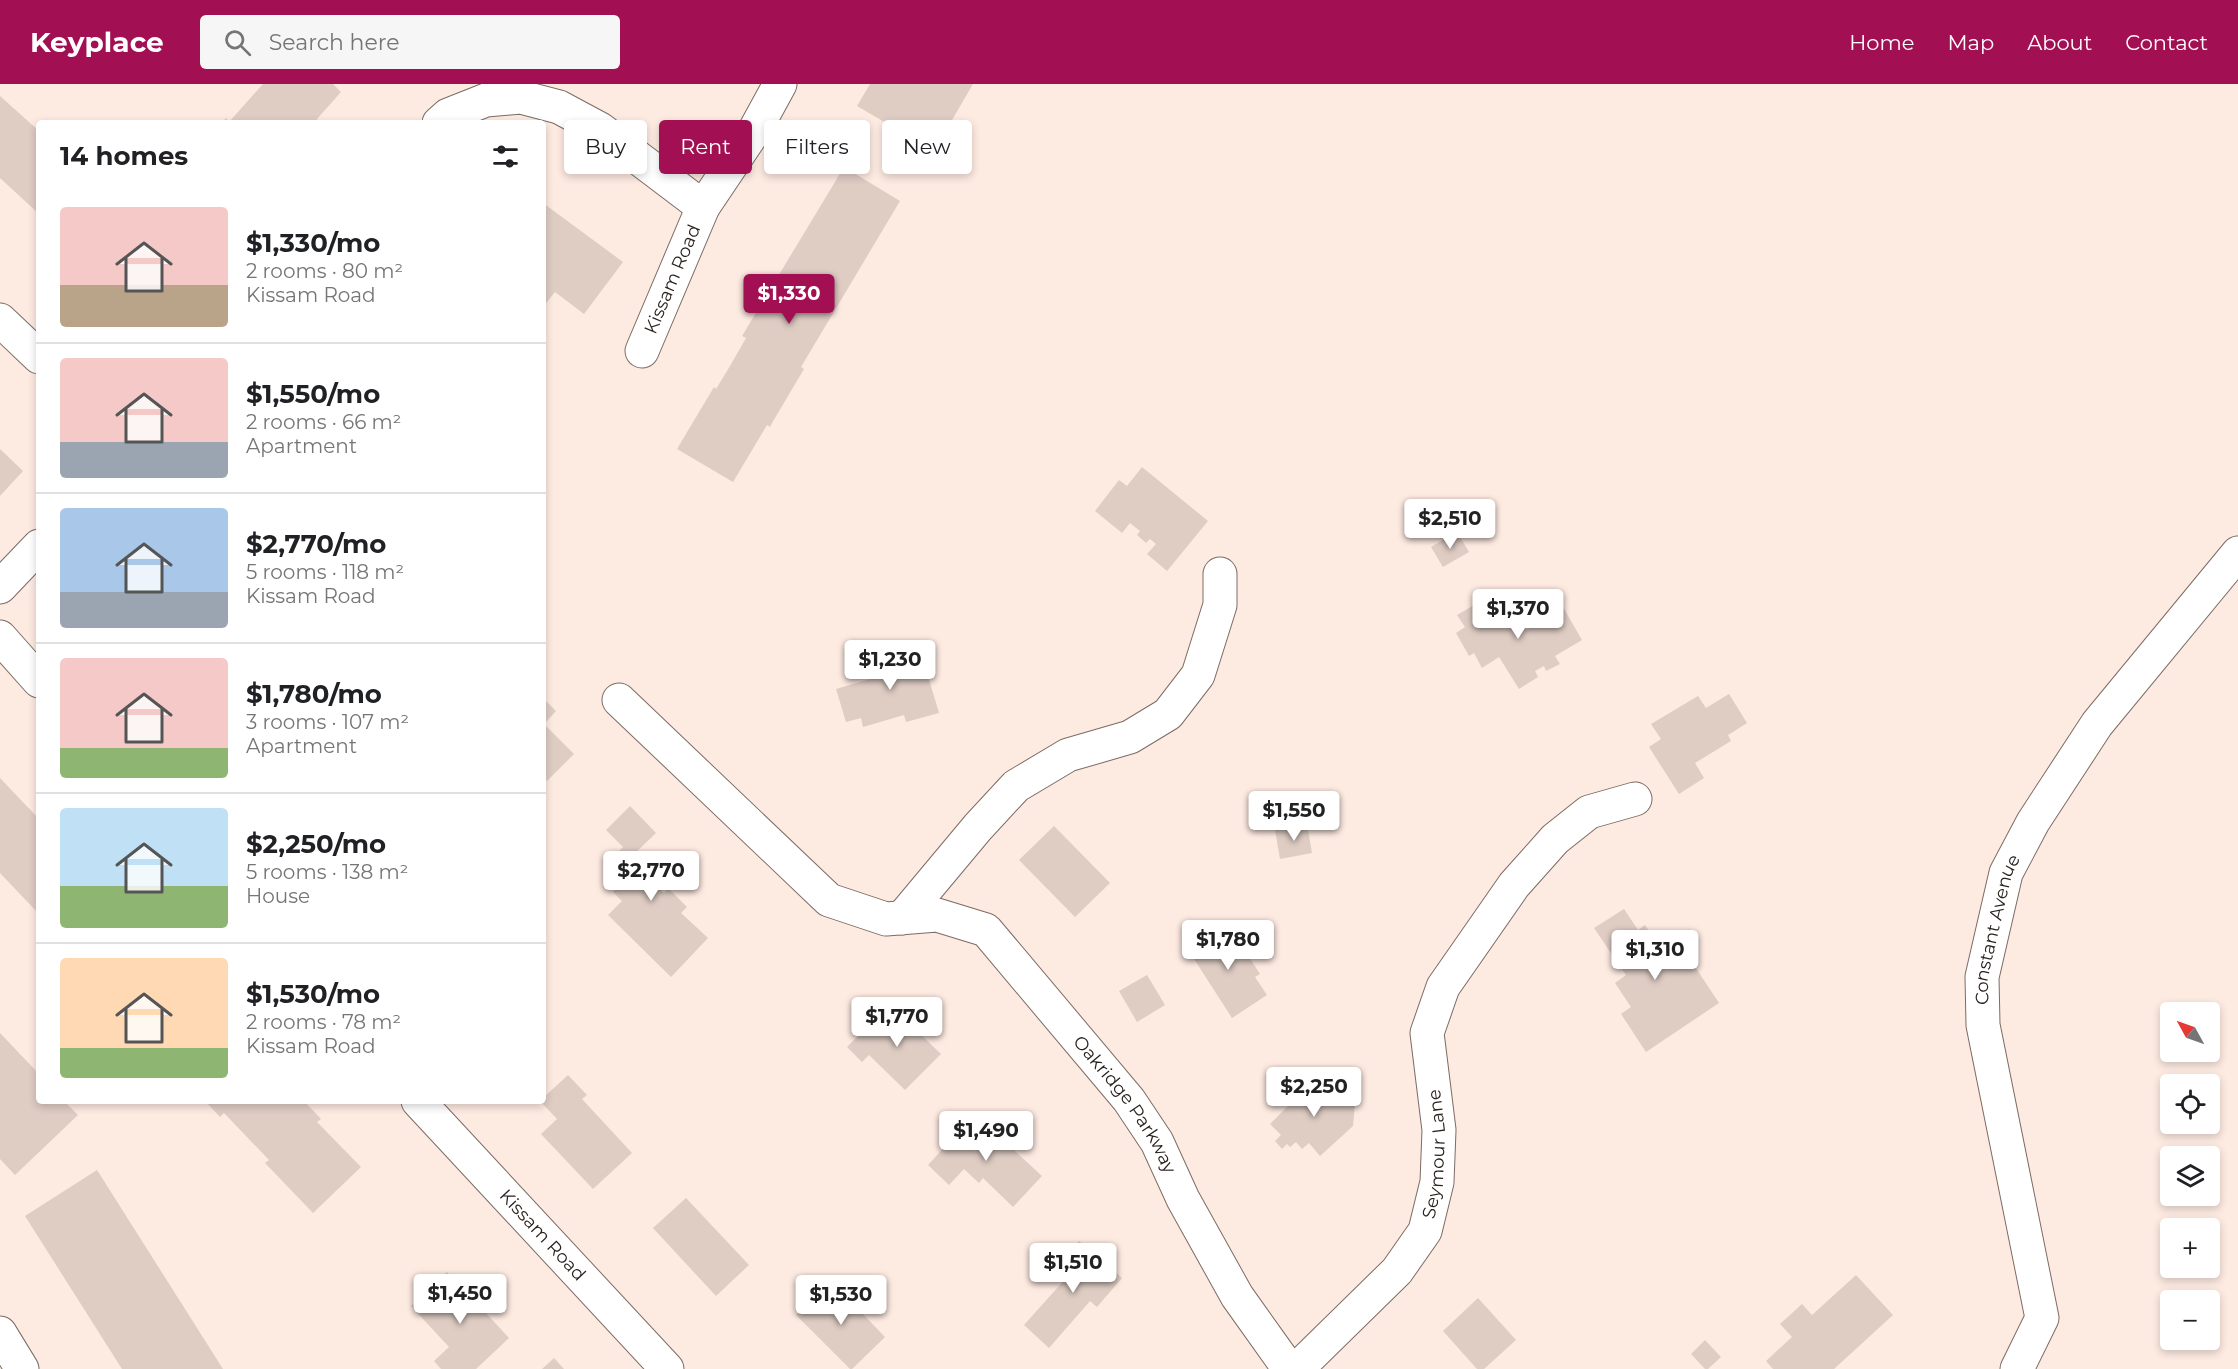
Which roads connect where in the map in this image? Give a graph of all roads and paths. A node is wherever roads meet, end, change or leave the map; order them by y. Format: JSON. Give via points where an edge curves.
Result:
{"nodes":[{"id":1,"x":780,"y":84,"type":"edge"},
{"id":2,"x":442,"y":120,"type":"edge"},
{"id":3,"x":703,"y":207,"type":"junction"},
{"id":4,"x":0,"y":320,"type":"edge"},
{"id":5,"x":642,"y":351,"type":"dead end"},
{"id":6,"x":36,"y":354,"type":"edge"},
{"id":7,"x":36,"y":549,"type":"edge"},
{"id":8,"x":2238,"y":553,"type":"edge"},
{"id":9,"x":1220,"y":574,"type":"dead end"},
{"id":10,"x":0,"y":587,"type":"edge"},
{"id":11,"x":0,"y":637,"type":"edge"},
{"id":12,"x":36,"y":678,"type":"edge"},
{"id":13,"x":619,"y":700,"type":"dead end"},
{"id":14,"x":1635,"y":799,"type":"dead end"},
{"id":15,"x":902,"y":918,"type":"junction"},
{"id":16,"x":421,"y":1104,"type":"edge"},
{"id":17,"x":0,"y":1333,"type":"edge"},
{"id":18,"x":22,"y":1369,"type":"edge"},
{"id":19,"x":666,"y":1369,"type":"edge"},
{"id":20,"x":1289,"y":1369,"type":"edge"},
{"id":21,"x":1297,"y":1369,"type":"edge"},
{"id":22,"x":2017,"y":1369,"type":"edge"}],
"edges":[{"from":1,"to":3,"type":"street","name":"Kissam Road","via":[[756,128]]},
{"from":2,"to":3,"type":"street","name":"Kissam Road","via":[[486,100],[521,97],[559,107],[600,129]]},
{"from":3,"to":5,"type":"street","name":"Kissam Road"},
{"from":4,"to":6,"type":"street"},
{"from":7,"to":10,"type":"street"},
{"from":8,"to":22,"type":"street","name":"Constant Avenue","via":[[2097,724],[2033,822],[2006,873],[1982,977],[1982,1017],[2042,1318]]},
{"from":9,"to":15,"type":"street","via":[[1220,605],[1198,675],[1168,714],[1130,737],[1068,755],[1016,786]]},
{"from":11,"to":12,"type":"street"},
{"from":13,"to":15,"type":"street","name":"Oakridge Parkway","via":[[828,900],[886,919]]},
{"from":14,"to":21,"type":"street","name":"Seymour Lane","via":[[1589,812],[1555,839],[1514,885],[1443,987],[1427,1033],[1439,1130],[1437,1182],[1425,1231],[1397,1271]]},
{"from":15,"to":20,"type":"street","name":"Oakridge Parkway","via":[[937,915],[986,930],[1129,1100],[1157,1142],[1183,1199],[1237,1296]]},
{"from":16,"to":19,"type":"street","name":"Kissam Road"},
{"from":17,"to":18,"type":"street"}]}
